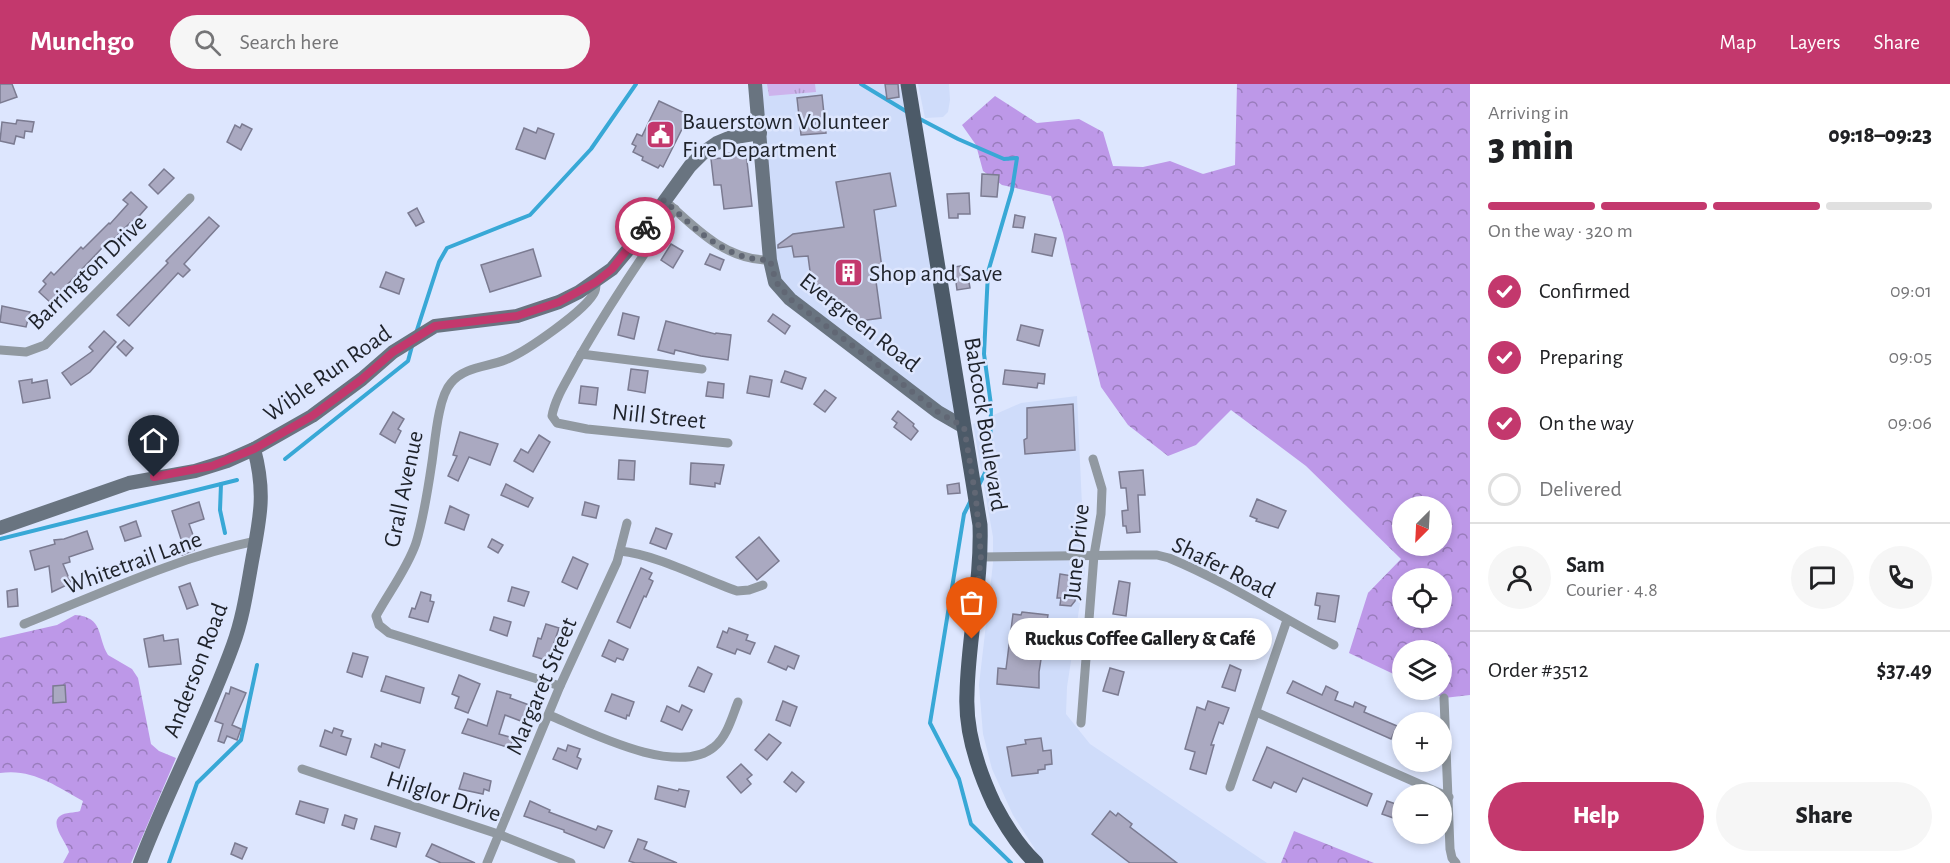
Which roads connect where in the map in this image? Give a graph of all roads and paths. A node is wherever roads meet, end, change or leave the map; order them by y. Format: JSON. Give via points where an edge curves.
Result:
{"nodes":[{"id":1,"x":755,"y":84,"type":"edge"},
{"id":2,"x":908,"y":84,"type":"edge"},
{"id":3,"x":760,"y":133,"type":"junction"},
{"id":4,"x":190,"y":198,"type":"dead end"},
{"id":5,"x":670,"y":205,"type":"junction"},
{"id":6,"x":770,"y":260,"type":"junction"},
{"id":7,"x":596,"y":282,"type":"junction"},
{"id":8,"x":0,"y":350,"type":"edge"},
{"id":9,"x":581,"y":354,"type":"junction"},
{"id":10,"x":702,"y":369,"type":"dead end"},
{"id":11,"x":964,"y":427,"type":"junction"},
{"id":12,"x":728,"y":443,"type":"dead end"},
{"id":13,"x":254,"y":449,"type":"junction"},
{"id":14,"x":1093,"y":459,"type":"dead end"},
{"id":15,"x":627,"y":523,"type":"dead end"},
{"id":16,"x":0,"y":528,"type":"edge"},
{"id":17,"x":256,"y":541,"type":"junction"},
{"id":18,"x":620,"y":551,"type":"junction"},
{"id":19,"x":1094,"y":555,"type":"junction"},
{"id":20,"x":981,"y":556,"type":"junction"},
{"id":21,"x":763,"y":585,"type":"dead end"},
{"id":22,"x":1287,"y":620,"type":"junction"},
{"id":23,"x":24,"y":624,"type":"dead end"},
{"id":24,"x":1334,"y":645,"type":"dead end"},
{"id":25,"x":560,"y":686,"type":"junction"},
{"id":26,"x":1444,"y":700,"type":"edge"},
{"id":27,"x":738,"y":702,"type":"dead end"},
{"id":28,"x":1256,"y":712,"type":"junction"},
{"id":29,"x":549,"y":715,"type":"junction"},
{"id":30,"x":1081,"y":723,"type":"dead end"},
{"id":31,"x":302,"y":769,"type":"dead end"},
{"id":32,"x":1419,"y":784,"type":"edge"},
{"id":33,"x":1448,"y":784,"type":"edge"},
{"id":34,"x":1230,"y":787,"type":"dead end"},
{"id":35,"x":498,"y":834,"type":"junction"},
{"id":36,"x":1450,"y":844,"type":"edge"},
{"id":37,"x":140,"y":863,"type":"edge"},
{"id":38,"x":486,"y":863,"type":"edge"},
{"id":39,"x":571,"y":863,"type":"edge"},
{"id":40,"x":1036,"y":863,"type":"edge"},
{"id":41,"x":1456,"y":863,"type":"edge"}],
"edges":[{"from":1,"to":3,"type":"street","name":"Evergreen Road"},
{"from":2,"to":11,"type":"main road","name":"Babcock Boulevard"},
{"from":3,"to":5,"type":"street","name":"Wible Run Road","via":[[729,138],[704,152],[690,166]]},
{"from":3,"to":6,"type":"street","name":"Evergreen Road"},
{"from":4,"to":8,"type":"street","name":"Barrington Drive","via":[[45,345],[26,352]]},
{"from":5,"to":6,"type":"street","via":[[691,226],[729,251],[756,261]]},
{"from":5,"to":7,"type":"street","name":"Wible Run Road"},
{"from":5,"to":9,"type":"street"},
{"from":6,"to":11,"type":"street","name":"Evergreen Road","via":[[776,282],[790,299],[938,412]]},
{"from":7,"to":13,"type":"street","name":"Wible Run Road","via":[[559,302],[517,316],[435,326],[312,416]]},
{"from":7,"to":25,"type":"street","name":"Grall Avenue","via":[[591,298],[528,350],[462,373],[448,386],[437,423],[415,545],[376,616],[379,625],[389,633]]},
{"from":9,"to":10,"type":"street"},
{"from":9,"to":12,"type":"street","name":"Nill Street","via":[[552,416],[557,423]]},
{"from":11,"to":20,"type":"main road","name":"Babcock Boulevard"},
{"from":13,"to":16,"type":"street","name":"Wible Run Road","via":[[212,466],[129,483]]},
{"from":13,"to":17,"type":"street","name":"Anderson Road","via":[[262,486]]},
{"from":14,"to":19,"type":"street","name":"June Drive","via":[[1102,489]]},
{"from":15,"to":18,"type":"street","name":"Margaret Street"},
{"from":17,"to":23,"type":"street","name":"Whitetrail Lane","via":[[183,561]]},
{"from":17,"to":37,"type":"street","name":"Anderson Road","via":[[234,643]]},
{"from":18,"to":21,"type":"street","via":[[737,591]]},
{"from":18,"to":25,"type":"street","name":"Margaret Street"},
{"from":19,"to":20,"type":"street","name":"Shafer Road"},
{"from":19,"to":22,"type":"street","name":"Shafer Road","via":[[1169,558],[1253,598]]},
{"from":19,"to":30,"type":"street","name":"June Drive"},
{"from":20,"to":40,"type":"main road","name":"Babcock Boulevard","via":[[966,696],[972,743],[1000,816]]},
{"from":22,"to":24,"type":"street","name":"Shafer Road"},
{"from":22,"to":28,"type":"street"},
{"from":25,"to":29,"type":"street","name":"Margaret Street"},
{"from":26,"to":33,"type":"street"},
{"from":27,"to":29,"type":"street","via":[[716,746],[692,756],[645,753]]},
{"from":28,"to":32,"type":"street"},
{"from":28,"to":34,"type":"street"},
{"from":29,"to":35,"type":"street","name":"Margaret Street"},
{"from":31,"to":35,"type":"street","name":"Hilglor Drive"},
{"from":35,"to":38,"type":"street","name":"Margaret Street"},
{"from":35,"to":39,"type":"street","name":"Hilglor Drive"},
{"from":36,"to":41,"type":"street"}]}
